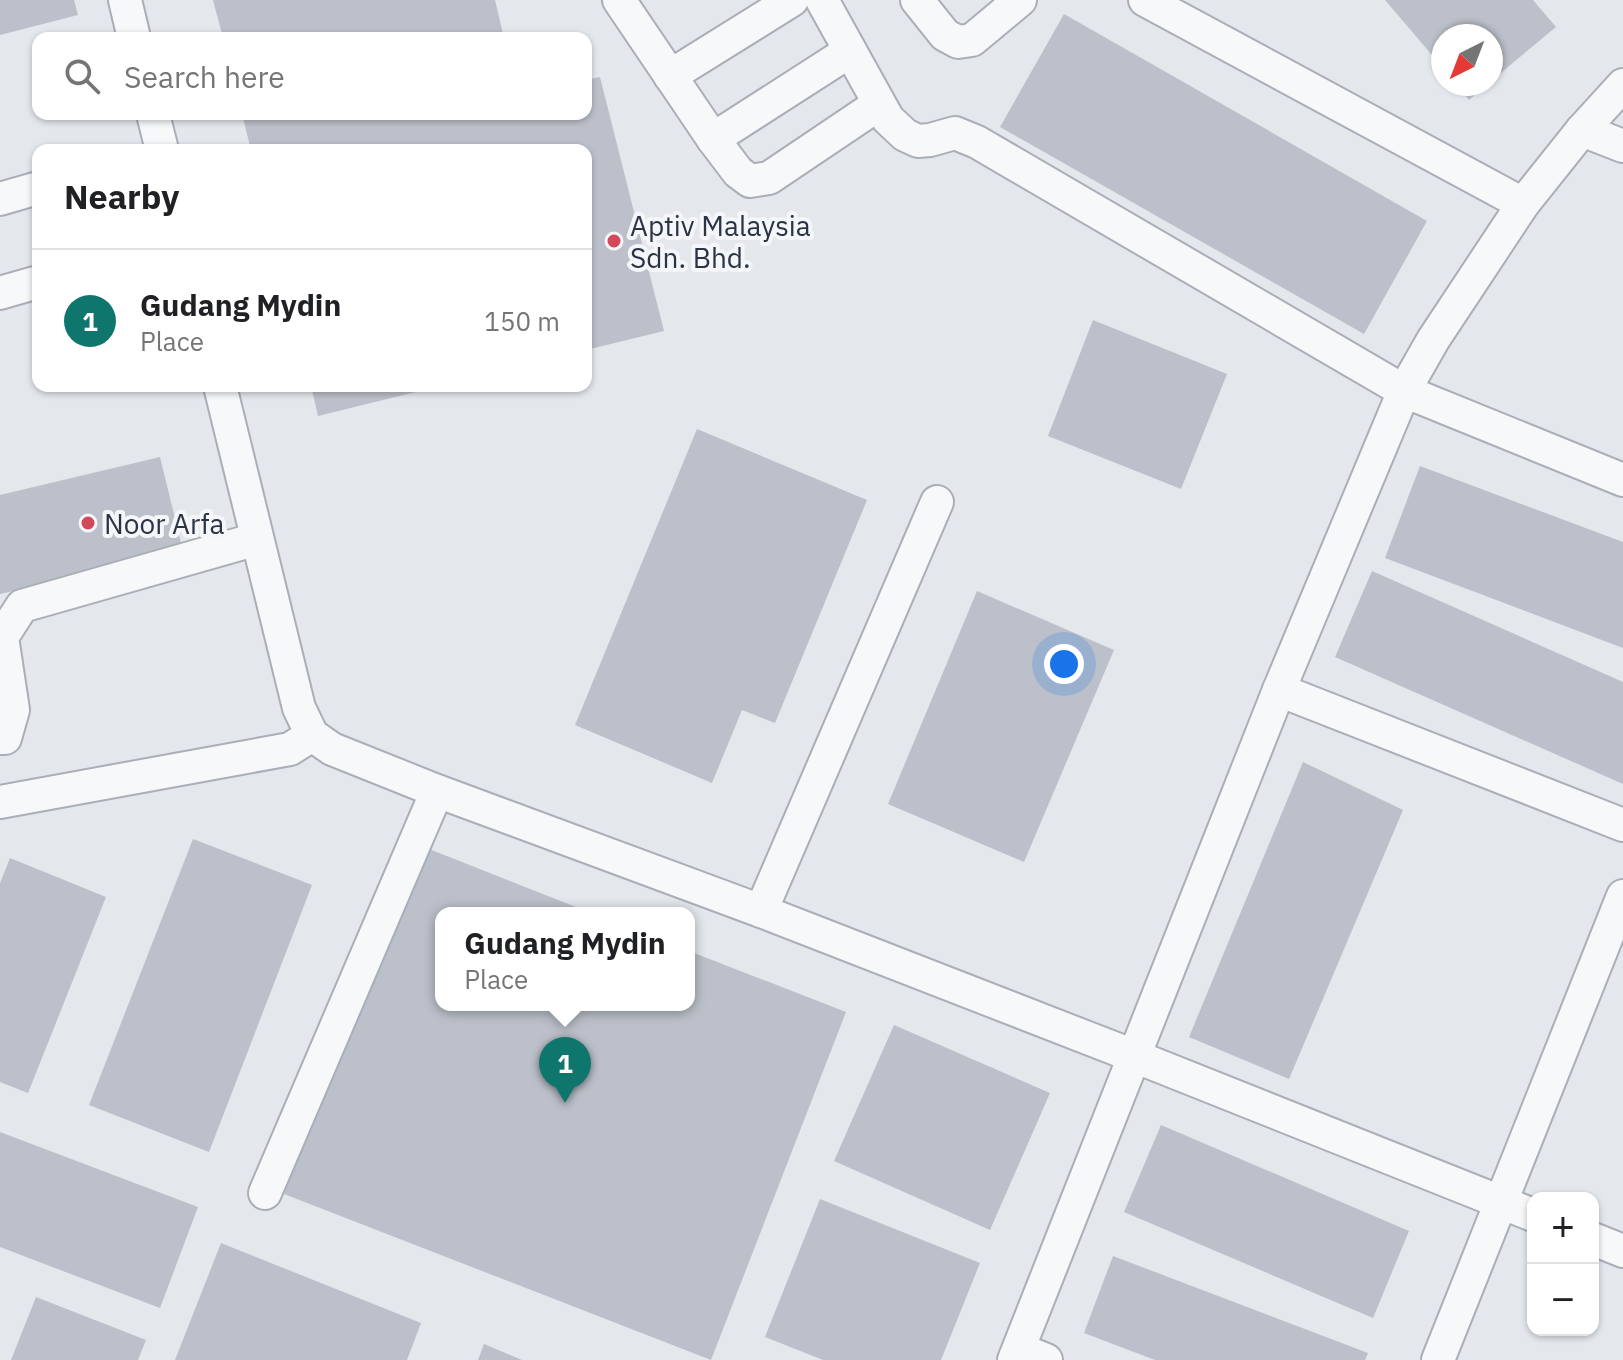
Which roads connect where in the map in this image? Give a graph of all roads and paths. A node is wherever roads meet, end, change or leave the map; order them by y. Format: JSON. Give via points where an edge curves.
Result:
{"nodes":[{"id":1,"x":125,"y":0,"type":"edge"},
{"id":2,"x":792,"y":0,"type":"edge"},
{"id":3,"x":822,"y":0,"type":"edge"},
{"id":4,"x":917,"y":0,"type":"edge"},
{"id":5,"x":1020,"y":0,"type":"edge"},
{"id":6,"x":1145,"y":0,"type":"edge"},
{"id":7,"x":626,"y":3,"type":"edge"},
{"id":8,"x":133,"y":32,"type":"edge"},
{"id":9,"x":850,"y":51,"type":"junction"},
{"id":10,"x":670,"y":76,"type":"junction"},
{"id":11,"x":1623,"y":85,"type":"edge"},
{"id":12,"x":879,"y":104,"type":"junction"},
{"id":13,"x":154,"y":120,"type":"edge"},
{"id":14,"x":1582,"y":130,"type":"junction"},
{"id":15,"x":713,"y":139,"type":"junction"},
{"id":16,"x":160,"y":144,"type":"edge"},
{"id":17,"x":1623,"y":146,"type":"edge"},
{"id":18,"x":32,"y":190,"type":"edge"},
{"id":19,"x":0,"y":199,"type":"edge"},
{"id":20,"x":1523,"y":204,"type":"junction"},
{"id":21,"x":32,"y":284,"type":"edge"},
{"id":22,"x":0,"y":293,"type":"edge"},
{"id":23,"x":1404,"y":391,"type":"junction"},
{"id":24,"x":221,"y":392,"type":"edge"},
{"id":25,"x":1623,"y":480,"type":"edge"},
{"id":26,"x":937,"y":502,"type":"dead end"},
{"id":27,"x":257,"y":539,"type":"junction"},
{"id":28,"x":1279,"y":690,"type":"junction"},
{"id":29,"x":312,"y":735,"type":"junction"},
{"id":30,"x":0,"y":738,"type":"edge"},
{"id":31,"x":437,"y":791,"type":"junction"},
{"id":32,"x":0,"y":802,"type":"edge"},
{"id":33,"x":1623,"y":825,"type":"edge"},
{"id":34,"x":1623,"y":896,"type":"edge"},
{"id":35,"x":761,"y":911,"type":"junction"},
{"id":36,"x":1134,"y":1056,"type":"junction"},
{"id":37,"x":265,"y":1193,"type":"dead end"},
{"id":38,"x":1501,"y":1202,"type":"junction"},
{"id":39,"x":1527,"y":1213,"type":"edge"},
{"id":40,"x":1599,"y":1241,"type":"edge"},
{"id":41,"x":1623,"y":1251,"type":"edge"},
{"id":42,"x":1027,"y":1356,"type":"edge"},
{"id":43,"x":1438,"y":1360,"type":"edge"}],
"edges":[{"from":1,"to":8,"type":"street"},
{"from":2,"to":10,"type":"street"},
{"from":3,"to":9,"type":"street"},
{"from":4,"to":5,"type":"street","via":[[945,35],[958,42],[972,40]]},
{"from":6,"to":20,"type":"street"},
{"from":7,"to":10,"type":"street"},
{"from":9,"to":12,"type":"street"},
{"from":9,"to":15,"type":"street"},
{"from":10,"to":15,"type":"street"},
{"from":11,"to":14,"type":"street"},
{"from":12,"to":15,"type":"street","via":[[769,178],[750,181]]},
{"from":12,"to":23,"type":"street","via":[[905,135],[918,141],[955,133],[977,142]]},
{"from":13,"to":16,"type":"street"},
{"from":14,"to":17,"type":"street"},
{"from":14,"to":20,"type":"street"},
{"from":18,"to":19,"type":"street"},
{"from":20,"to":23,"type":"street"},
{"from":21,"to":22,"type":"street"},
{"from":23,"to":25,"type":"street"},
{"from":23,"to":28,"type":"street"},
{"from":24,"to":27,"type":"street"},
{"from":26,"to":35,"type":"street"},
{"from":27,"to":29,"type":"street","via":[[299,708]]},
{"from":27,"to":30,"type":"street","via":[[22,606],[2,637],[13,710],[5,738]]},
{"from":28,"to":33,"type":"street"},
{"from":28,"to":36,"type":"street"},
{"from":29,"to":31,"type":"street","via":[[332,749]]},
{"from":29,"to":32,"type":"street","via":[[290,749]]},
{"from":31,"to":35,"type":"street"},
{"from":31,"to":37,"type":"street"},
{"from":34,"to":38,"type":"street"},
{"from":35,"to":36,"type":"street"},
{"from":36,"to":38,"type":"street"},
{"from":36,"to":42,"type":"street"},
{"from":38,"to":39,"type":"street"},
{"from":38,"to":43,"type":"street"},
{"from":40,"to":41,"type":"street"}]}
